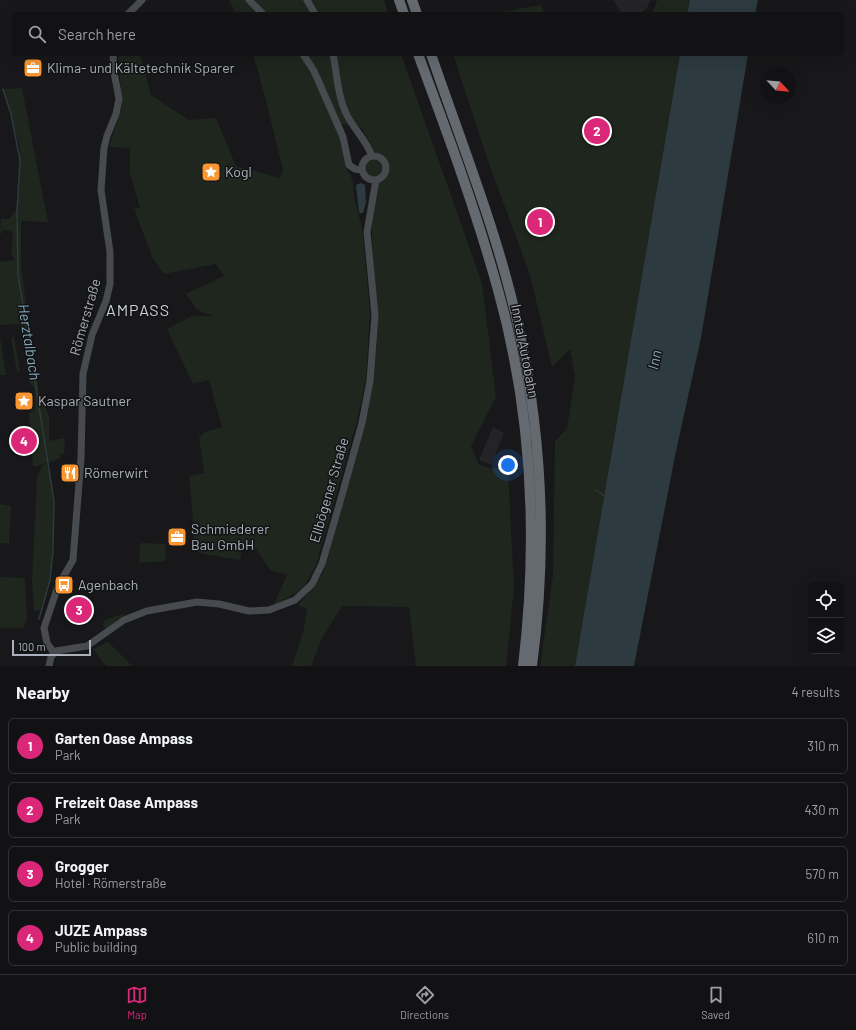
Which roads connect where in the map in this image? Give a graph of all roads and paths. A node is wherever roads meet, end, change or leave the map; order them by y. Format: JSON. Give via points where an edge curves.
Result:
{"nodes":[{"id":1,"x":142,"y":0,"type":"edge"},
{"id":2,"x":249,"y":0,"type":"edge"},
{"id":3,"x":307,"y":0,"type":"edge"},
{"id":4,"x":399,"y":0,"type":"edge"},
{"id":5,"x":413,"y":1,"type":"edge"},
{"id":6,"x":130,"y":12,"type":"edge"},
{"id":7,"x":261,"y":12,"type":"edge"},
{"id":8,"x":314,"y":12,"type":"edge"},
{"id":9,"x":403,"y":12,"type":"edge"},
{"id":10,"x":416,"y":12,"type":"edge"},
{"id":11,"x":113,"y":56,"type":"edge"},
{"id":12,"x":304,"y":56,"type":"edge"},
{"id":13,"x":333,"y":56,"type":"edge"},
{"id":14,"x":419,"y":56,"type":"edge"},
{"id":15,"x":432,"y":56,"type":"edge"},
{"id":16,"x":372,"y":156,"type":"junction"},
{"id":17,"x":362,"y":170,"type":"junction"},
{"id":18,"x":376,"y":180,"type":"junction"},
{"id":19,"x":54,"y":653,"type":"junction"},
{"id":20,"x":49,"y":666,"type":"edge"},
{"id":21,"x":523,"y":666,"type":"edge"},
{"id":22,"x":532,"y":666,"type":"edge"}],
"edges":[{"from":1,"to":6,"type":"main road"},
{"from":2,"to":7,"type":"main road"},
{"from":3,"to":8,"type":"main road"},
{"from":4,"to":9,"type":"highway"},
{"from":5,"to":10,"type":"highway"},
{"from":11,"to":19,"type":"main road","name":"Römerstraße","via":[[119,99],[104,148],[101,190],[110,252],[110,284],[92,335],[83,374],[81,462],[73,560],[58,586],[44,628],[46,643]]},
{"from":12,"to":17,"type":"main road","via":[[314,71],[343,137],[349,165]]},
{"from":13,"to":16,"type":"main road","via":[[345,111]]},
{"from":14,"to":21,"type":"highway","name":"Inntal Autobahn","via":[[480,226],[505,318],[520,398],[532,521]]},
{"from":15,"to":22,"type":"highway","name":"Inntal Autobahn","via":[[498,250],[519,330],[531,399],[542,535],[539,610]]},
{"from":16,"to":17,"type":"main road","via":[[364,162]]},
{"from":16,"to":18,"type":"main road","via":[[382,160],[386,167],[384,175]]},
{"from":17,"to":18,"type":"main road","via":[[367,178]]},
{"from":18,"to":19,"type":"main road","name":"Ellbögener Straße","via":[[367,232],[375,315],[370,381],[362,423],[322,564],[315,579],[295,600],[273,609],[254,611],[209,603],[185,603],[137,614],[87,646],[60,649]]},
{"from":19,"to":20,"type":"main road"}]}
